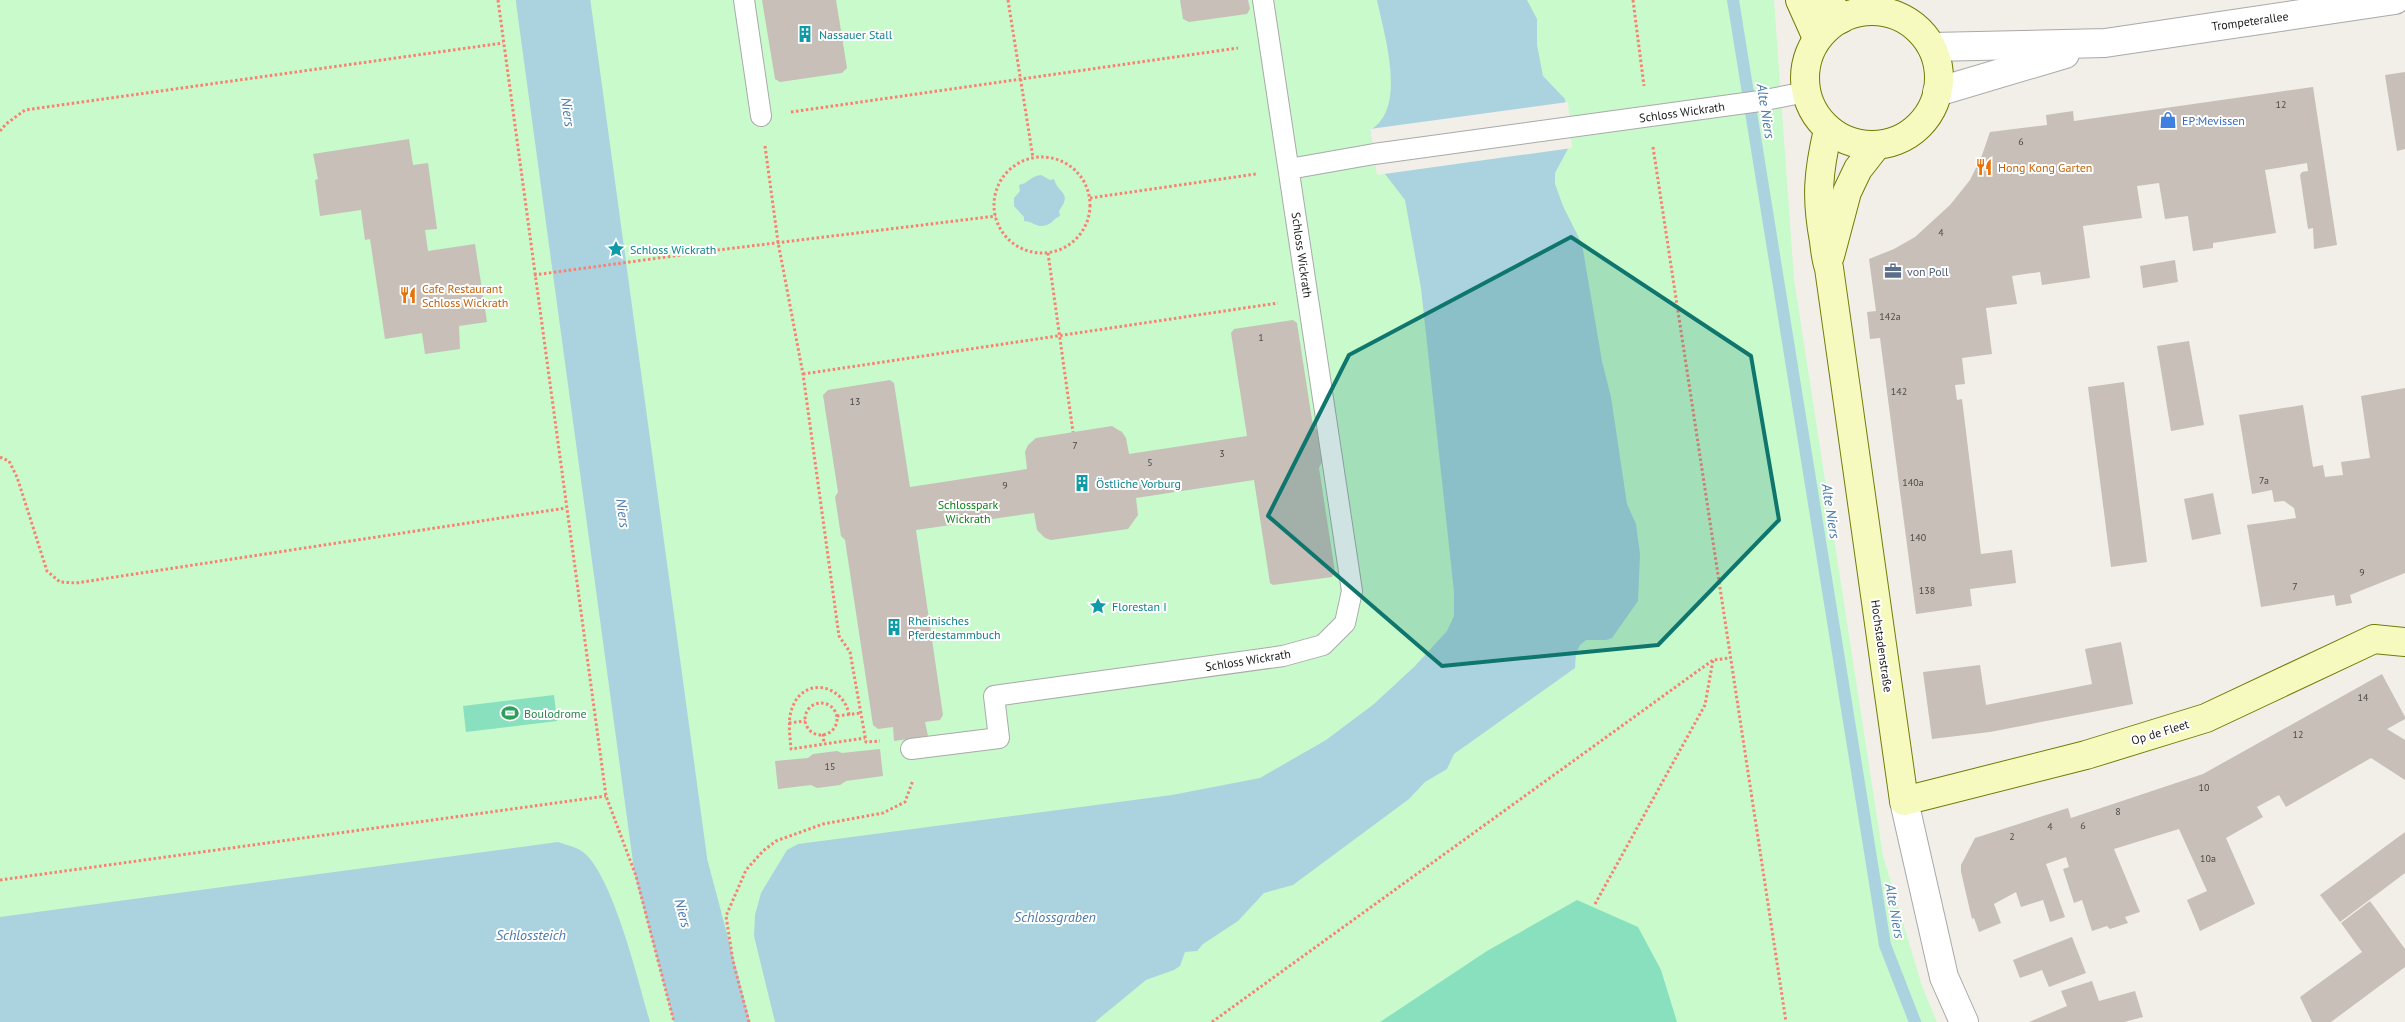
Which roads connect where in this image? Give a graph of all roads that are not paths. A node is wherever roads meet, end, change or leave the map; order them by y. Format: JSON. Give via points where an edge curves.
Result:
{"nodes":[{"id":1,"x":744,"y":0,"type":"edge"},
{"id":2,"x":1263,"y":0,"type":"edge"},
{"id":3,"x":1800,"y":0,"type":"edge"},
{"id":4,"x":2396,"y":0,"type":"edge"},
{"id":5,"x":1834,"y":10,"type":"edge"},
{"id":6,"x":1817,"y":38,"type":"junction"},
{"id":7,"x":2105,"y":43,"type":"junction"},
{"id":8,"x":1932,"y":47,"type":"junction"},
{"id":9,"x":1806,"y":92,"type":"junction"},
{"id":10,"x":1937,"y":92,"type":"junction"},
{"id":11,"x":761,"y":116,"type":"road end"},
{"id":12,"x":1828,"y":130,"type":"junction"},
{"id":13,"x":1876,"y":146,"type":"junction"},
{"id":14,"x":1289,"y":169,"type":"junction"},
{"id":15,"x":1828,"y":264,"type":"junction"},
{"id":16,"x":2405,"y":642,"type":"edge"},
{"id":17,"x":911,"y":749,"type":"road end"},
{"id":18,"x":1904,"y":801,"type":"junction"},
{"id":19,"x":1964,"y":1022,"type":"edge"}],
"edges":[{"from":1,"to":11,"type":"lane"},
{"from":2,"to":14,"type":"lane","name":"Schloss Wickrath"},
{"from":3,"to":6,"type":"main road"},
{"from":4,"to":7,"type":"street","name":"Trompeterallee"},
{"from":5,"to":6,"type":"main road","via":[[1828,26]]},
{"from":5,"to":8,"type":"main road","via":[[1882,10],[1900,14],[1922,31]]},
{"from":6,"to":9,"type":"main road","via":[[1806,66]]},
{"from":7,"to":8,"type":"street","name":"Trompeterallee"},
{"from":7,"to":10,"type":"street","name":"Trompeterallee"},
{"from":8,"to":10,"type":"main road","via":[[1938,69]]},
{"from":9,"to":12,"type":"main road","via":[[1815,114]]},
{"from":9,"to":14,"type":"lane","name":"Schloss Wickrath"},
{"from":10,"to":13,"type":"main road","via":[[1926,119],[1916,130],[1906,137]]},
{"from":12,"to":13,"type":"main road","via":[[1851,142]]},
{"from":12,"to":15,"type":"main road","name":"Hochstadenstraße","via":[[1818,188]]},
{"from":13,"to":15,"type":"main road","via":[[1858,169],[1847,192]]},
{"from":14,"to":17,"type":"lane","name":"Schloss Wickrath","via":[[1352,591],[1345,623],[1323,644],[1283,656],[994,696],[998,738]]},
{"from":15,"to":18,"type":"main road","name":"Hochstadenstraße"},
{"from":16,"to":18,"type":"main road","name":"Op de Fleet","via":[[2374,639],[2206,718],[2086,755]]},
{"from":18,"to":19,"type":"street","name":"Hochstadenstraße","via":[[1944,977]]}]}
